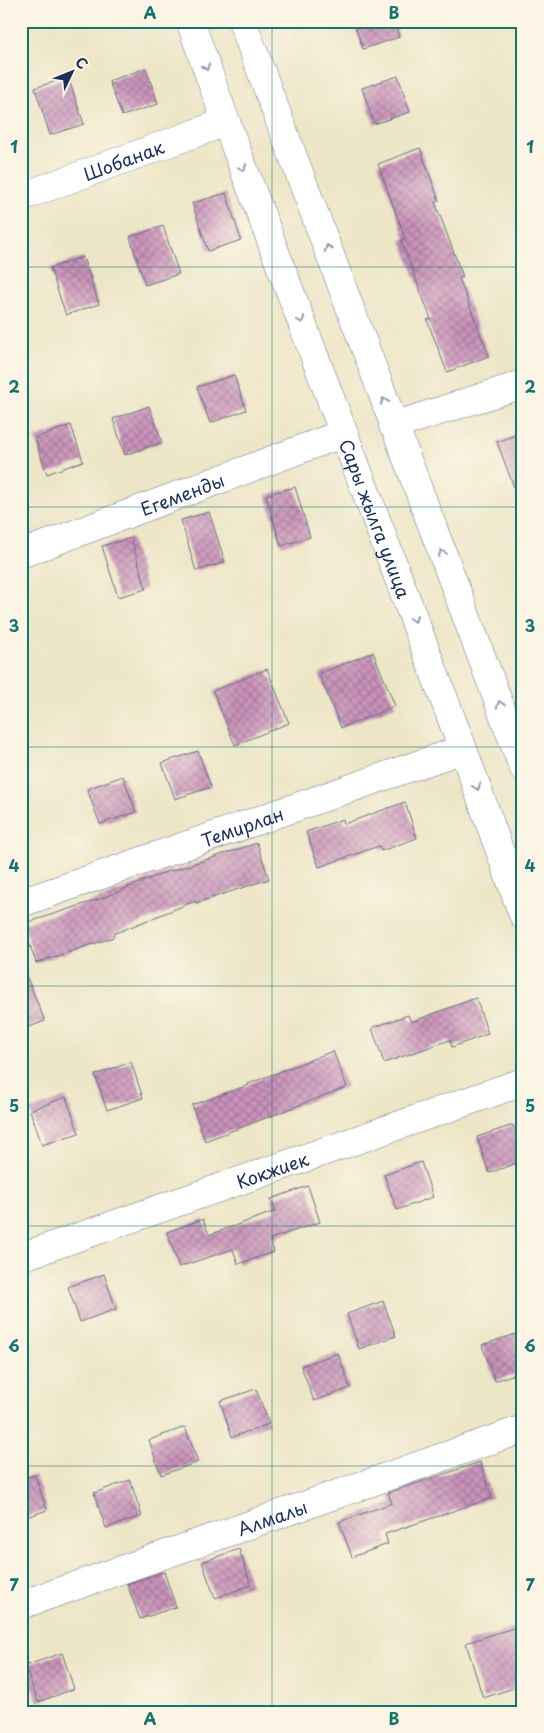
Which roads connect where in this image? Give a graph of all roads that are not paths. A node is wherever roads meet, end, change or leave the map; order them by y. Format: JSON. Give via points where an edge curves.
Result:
{"nodes":[{"id":1,"x":190,"y":21,"type":"edge"},
{"id":2,"x":242,"y":21,"type":"edge"},
{"id":3,"x":226,"y":122,"type":"junction"},
{"id":4,"x":21,"y":198,"type":"edge"},
{"id":5,"x":523,"y":384,"type":"edge"},
{"id":6,"x":393,"y":426,"type":"junction"},
{"id":7,"x":344,"y":433,"type":"junction"},
{"id":8,"x":21,"y":554,"type":"edge"},
{"id":9,"x":516,"y":729,"type":"edge"},
{"id":10,"x":463,"y":749,"type":"junction"},
{"id":11,"x":523,"y":766,"type":"edge"},
{"id":12,"x":21,"y":903,"type":"edge"},
{"id":13,"x":523,"y":915,"type":"edge"},
{"id":14,"x":523,"y":1082,"type":"edge"},
{"id":15,"x":21,"y":1257,"type":"edge"},
{"id":16,"x":523,"y":1429,"type":"edge"},
{"id":17,"x":21,"y":1605,"type":"edge"}],
"edges":[{"from":1,"to":3,"type":"street","name":"Сары жылга улица","one_way":true},
{"from":6,"to":2,"type":"street","one_way":true},
{"from":3,"to":4,"type":"street","name":"Шобанак"},
{"from":3,"to":7,"type":"street","name":"Сары жылга улица","one_way":true},
{"from":5,"to":6,"type":"street"},
{"from":9,"to":6,"type":"street","one_way":true},
{"from":7,"to":8,"type":"street","name":"Егеменды"},
{"from":7,"to":10,"type":"street","name":"Сары жылга улица","one_way":true},
{"from":9,"to":11,"type":"street"},
{"from":10,"to":12,"type":"street","name":"Темирлан"},
{"from":10,"to":13,"type":"street","name":"Сары жылга улица","one_way":true},
{"from":14,"to":15,"type":"street","name":"Кокжиек"},
{"from":16,"to":17,"type":"street","name":"Алмалы"}]}
